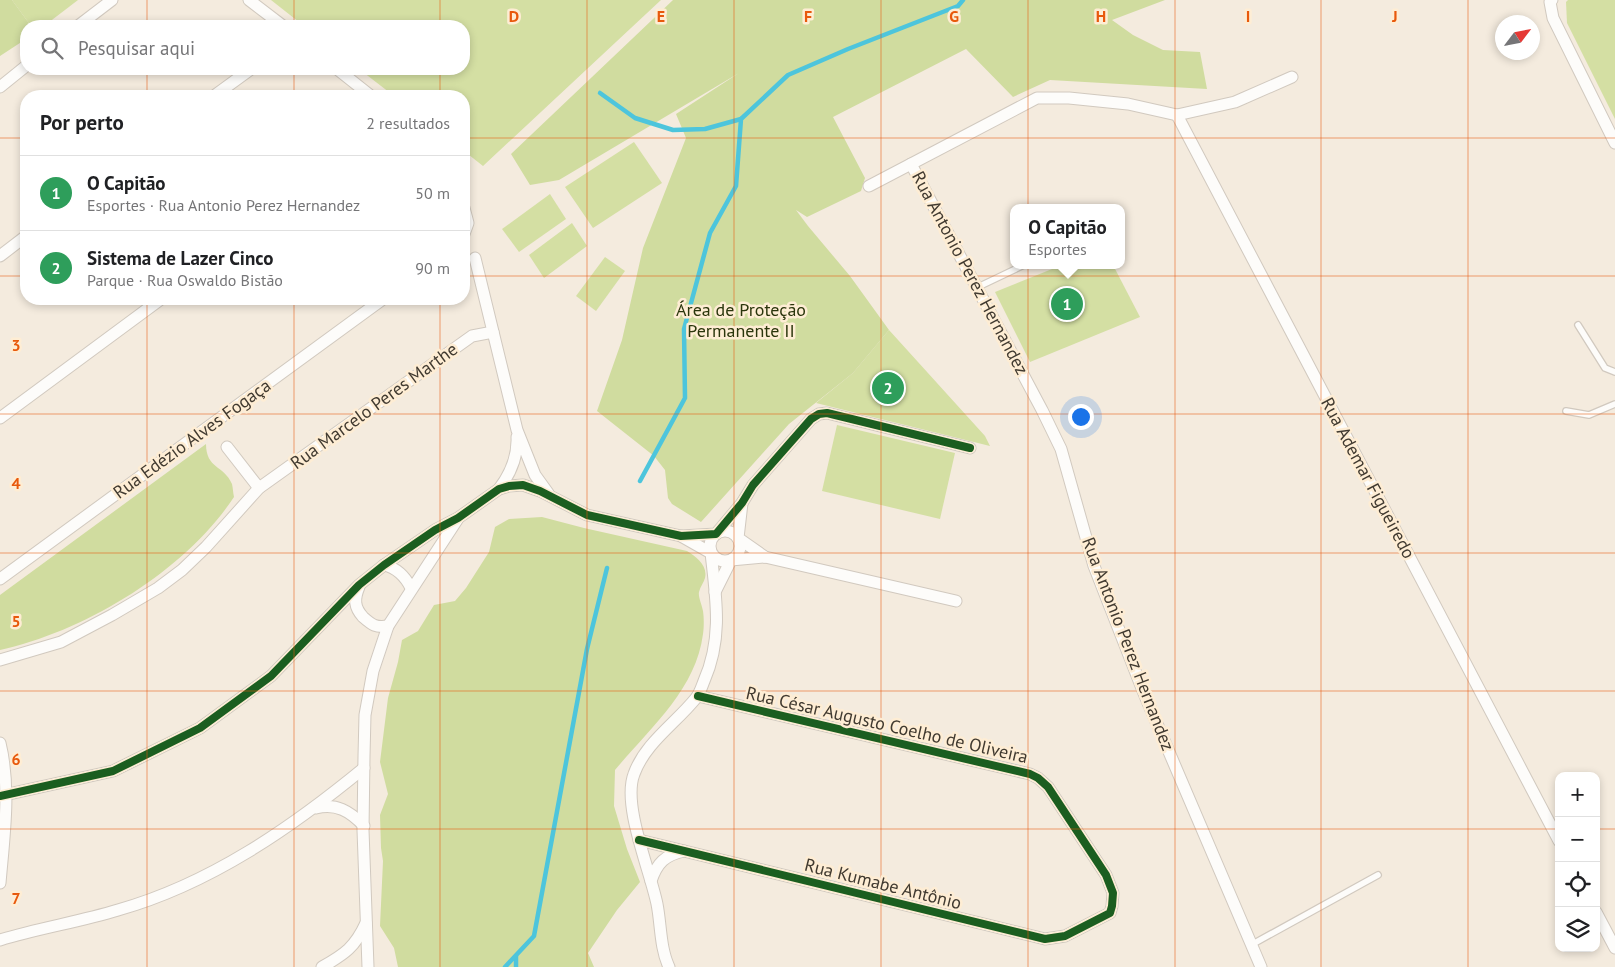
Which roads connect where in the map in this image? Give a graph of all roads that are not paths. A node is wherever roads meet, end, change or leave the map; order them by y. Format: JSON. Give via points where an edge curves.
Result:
{"nodes":[{"id":1,"x":112,"y":0,"type":"edge"},
{"id":2,"x":249,"y":0,"type":"edge"},
{"id":3,"x":1552,"y":0,"type":"edge"},
{"id":4,"x":86,"y":20,"type":"edge"},
{"id":5,"x":275,"y":20,"type":"edge"},
{"id":6,"x":20,"y":71,"type":"edge"},
{"id":7,"x":243,"y":75,"type":"edge"},
{"id":8,"x":345,"y":75,"type":"edge"},
{"id":9,"x":1292,"y":76,"type":"dead end"},
{"id":10,"x":0,"y":87,"type":"edge"},
{"id":11,"x":222,"y":90,"type":"edge"},
{"id":12,"x":364,"y":90,"type":"edge"},
{"id":13,"x":1177,"y":115,"type":"junction"},
{"id":14,"x":1615,"y":143,"type":"edge"},
{"id":15,"x":911,"y":164,"type":"junction"},
{"id":16,"x":869,"y":186,"type":"dead end"},
{"id":17,"x":20,"y":241,"type":"edge"},
{"id":18,"x":0,"y":256,"type":"edge"},
{"id":19,"x":475,"y":258,"type":"dead end"},
{"id":20,"x":1016,"y":269,"type":"edge"},
{"id":21,"x":978,"y":288,"type":"junction"},
{"id":22,"x":153,"y":305,"type":"edge"},
{"id":23,"x":375,"y":305,"type":"edge"},
{"id":24,"x":1578,"y":325,"type":"dead end"},
{"id":25,"x":493,"y":332,"type":"junction"},
{"id":26,"x":1615,"y":372,"type":"edge"},
{"id":27,"x":1615,"y":404,"type":"edge"},
{"id":28,"x":1566,"y":411,"type":"dead end"},
{"id":29,"x":0,"y":418,"type":"edge"},
{"id":30,"x":517,"y":430,"type":"junction"},
{"id":31,"x":227,"y":447,"type":"dead end"},
{"id":32,"x":970,"y":448,"type":"dead end"},
{"id":33,"x":534,"y":471,"type":"junction"},
{"id":34,"x":523,"y":484,"type":"junction"},
{"id":35,"x":259,"y":488,"type":"junction"},
{"id":36,"x":499,"y":488,"type":"junction"},
{"id":37,"x":555,"y":499,"type":"junction"},
{"id":38,"x":742,"y":503,"type":"junction"},
{"id":39,"x":458,"y":518,"type":"junction"},
{"id":40,"x":716,"y":534,"type":"junction"},
{"id":41,"x":681,"y":536,"type":"junction"},
{"id":42,"x":738,"y":538,"type":"junction"},
{"id":43,"x":711,"y":553,"type":"junction"},
{"id":44,"x":764,"y":556,"type":"junction"},
{"id":45,"x":732,"y":560,"type":"junction"},
{"id":46,"x":384,"y":565,"type":"junction"},
{"id":47,"x":0,"y":579,"type":"edge"},
{"id":48,"x":359,"y":585,"type":"junction"},
{"id":49,"x":411,"y":588,"type":"junction"},
{"id":50,"x":715,"y":592,"type":"junction"},
{"id":51,"x":956,"y":601,"type":"dead end"},
{"id":52,"x":388,"y":626,"type":"junction"},
{"id":53,"x":0,"y":660,"type":"edge"},
{"id":54,"x":698,"y":696,"type":"junction"},
{"id":55,"x":0,"y":743,"type":"edge"},
{"id":56,"x":364,"y":768,"type":"junction"},
{"id":57,"x":3,"y":796,"type":"edge"},
{"id":58,"x":314,"y":809,"type":"junction"},
{"id":59,"x":364,"y":826,"type":"junction"},
{"id":60,"x":1555,"y":833,"type":"edge"},
{"id":61,"x":639,"y":840,"type":"junction"},
{"id":62,"x":686,"y":851,"type":"junction"},
{"id":63,"x":1378,"y":875,"type":"dead end"},
{"id":64,"x":651,"y":881,"type":"junction"},
{"id":65,"x":0,"y":883,"type":"edge"},
{"id":66,"x":1112,"y":906,"type":"joint"},
{"id":67,"x":1600,"y":920,"type":"edge"},
{"id":68,"x":366,"y":923,"type":"junction"},
{"id":69,"x":0,"y":940,"type":"edge"},
{"id":70,"x":1251,"y":945,"type":"junction"},
{"id":71,"x":1615,"y":948,"type":"edge"},
{"id":72,"x":322,"y":967,"type":"edge"},
{"id":73,"x":368,"y":967,"type":"edge"},
{"id":74,"x":669,"y":967,"type":"edge"},
{"id":75,"x":1261,"y":967,"type":"edge"}],
"edges":[{"from":1,"to":4,"type":"street"},
{"from":2,"to":5,"type":"street"},
{"from":3,"to":14,"type":"street","via":[[1553,18]]},
{"from":6,"to":10,"type":"street"},
{"from":7,"to":11,"type":"street"},
{"from":8,"to":12,"type":"street"},
{"from":9,"to":13,"type":"street","via":[[1235,102]]},
{"from":13,"to":15,"type":"street","via":[[1128,104],[1037,98]]},
{"from":13,"to":60,"type":"street","name":"Rua Ademar Figueiredo"},
{"from":15,"to":16,"type":"street"},
{"from":15,"to":21,"type":"street","name":"Rua Antonio Perez Hernandez"},
{"from":17,"to":18,"type":"street"},
{"from":19,"to":25,"type":"street"},
{"from":20,"to":21,"type":"lane"},
{"from":21,"to":70,"type":"street","name":"Rua Antonio Perez Hernandez","via":[[1061,448],[1094,566],[1143,691]]},
{"from":22,"to":29,"type":"street"},
{"from":23,"to":47,"type":"street","name":"Rua Edézio Alves Fogaça"},
{"from":24,"to":26,"type":"lane","via":[[1605,368]]},
{"from":25,"to":30,"type":"street"},
{"from":25,"to":35,"type":"street","name":"Rua Marcelo Peres Marthe","via":[[472,336]]},
{"from":27,"to":28,"type":"lane","via":[[1589,415]]},
{"from":30,"to":33,"type":"street"},
{"from":30,"to":36,"type":"street","via":[[518,447],[514,462]]},
{"from":31,"to":35,"type":"street"},
{"from":32,"to":38,"type":"street","via":[[827,413],[819,414],[811,419]]},
{"from":33,"to":34,"type":"street","via":[[533,480]]},
{"from":33,"to":37,"type":"street","via":[[545,490]]},
{"from":34,"to":36,"type":"street"},
{"from":34,"to":37,"type":"street"},
{"from":35,"to":53,"type":"street","name":"Rua Marcelo Peres Marthe","via":[[206,547],[158,588],[61,642]]},
{"from":36,"to":39,"type":"street"},
{"from":37,"to":41,"type":"street","via":[[588,515]]},
{"from":38,"to":40,"type":"street"},
{"from":38,"to":42,"type":"street"},
{"from":39,"to":46,"type":"street"},
{"from":39,"to":49,"type":"street"},
{"from":40,"to":41,"type":"street"},
{"from":40,"to":42,"type":"street","via":[[730,532]]},
{"from":40,"to":43,"type":"street","via":[[710,542]]},
{"from":41,"to":43,"type":"street"},
{"from":42,"to":44,"type":"street"},
{"from":42,"to":45,"type":"street","via":[[739,552]]},
{"from":43,"to":45,"type":"street","via":[[720,561]]},
{"from":43,"to":50,"type":"street"},
{"from":44,"to":45,"type":"street"},
{"from":44,"to":51,"type":"street"},
{"from":45,"to":50,"type":"street"},
{"from":46,"to":48,"type":"street"},
{"from":46,"to":49,"type":"street","via":[[403,574]]},
{"from":48,"to":52,"type":"street","via":[[355,596],[358,610],[377,628]]},
{"from":48,"to":57,"type":"street","via":[[271,676],[200,728],[113,771]]},
{"from":49,"to":52,"type":"street"},
{"from":50,"to":54,"type":"street","via":[[717,635],[710,668]]},
{"from":52,"to":56,"type":"street","via":[[373,671],[365,715]]},
{"from":54,"to":61,"type":"street","via":[[654,743],[633,775],[630,794]]},
{"from":54,"to":66,"type":"street","name":"Rua César Augusto Coelho de Oliveira","via":[[1038,778],[1048,787],[1106,876],[1113,893]]},
{"from":55,"to":57,"type":"street"},
{"from":56,"to":58,"type":"street"},
{"from":56,"to":59,"type":"street"},
{"from":57,"to":65,"type":"street"},
{"from":58,"to":59,"type":"street","via":[[328,806],[344,809]]},
{"from":58,"to":69,"type":"street","via":[[267,841],[188,885],[119,910]]},
{"from":59,"to":68,"type":"street"},
{"from":61,"to":62,"type":"street","name":"Rua Kumabe Antônio"},
{"from":61,"to":64,"type":"street"},
{"from":62,"to":64,"type":"street","via":[[664,859],[655,869]]},
{"from":62,"to":66,"type":"street","name":"Rua Kumabe Antônio","via":[[1045,939],[1065,936],[1110,913]]},
{"from":63,"to":70,"type":"lane"},
{"from":64,"to":74,"type":"street"},
{"from":67,"to":71,"type":"street"},
{"from":68,"to":72,"type":"street","via":[[351,948]]},
{"from":68,"to":73,"type":"street"},
{"from":70,"to":75,"type":"street","name":"Rua Antonio Perez Hernandez"}]}
